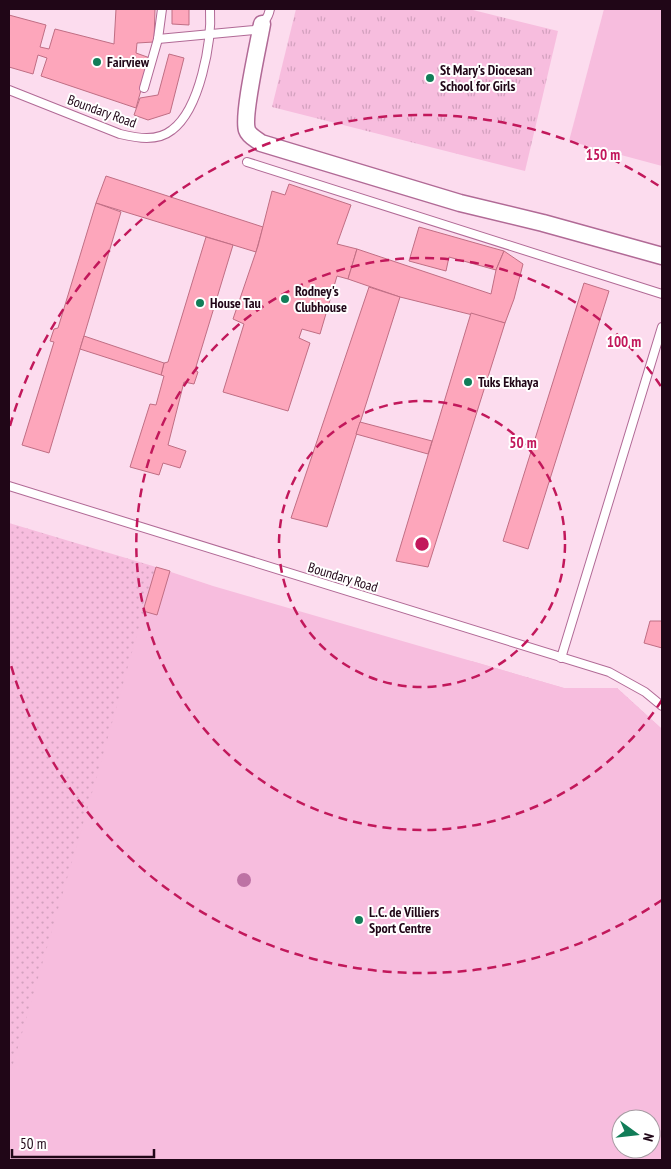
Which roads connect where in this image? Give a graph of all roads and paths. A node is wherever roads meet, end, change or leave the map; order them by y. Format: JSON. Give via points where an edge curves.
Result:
{"nodes":[{"id":1,"x":162,"y":9,"type":"edge"},
{"id":2,"x":210,"y":9,"type":"edge"},
{"id":3,"x":270,"y":9,"type":"edge"},
{"id":4,"x":262,"y":24,"type":"junction"},
{"id":5,"x":210,"y":34,"type":"junction"},
{"id":6,"x":158,"y":39,"type":"junction"},
{"id":7,"x":144,"y":88,"type":"dead end"},
{"id":8,"x":9,"y":90,"type":"edge"},
{"id":9,"x":247,"y":162,"type":"dead end"},
{"id":10,"x":662,"y":256,"type":"edge"},
{"id":11,"x":662,"y":294,"type":"edge"},
{"id":12,"x":662,"y":327,"type":"edge"},
{"id":13,"x":9,"y":486,"type":"edge"},
{"id":14,"x":561,"y":658,"type":"junction"},
{"id":15,"x":662,"y":706,"type":"edge"}],
"edges":[{"from":1,"to":6,"type":"lane"},
{"from":2,"to":5,"type":"lane","name":"Boundary Road"},
{"from":3,"to":4,"type":"lane"},
{"from":4,"to":5,"type":"lane","via":[[254,30]]},
{"from":4,"to":10,"type":"street","via":[[246,124],[247,130],[261,143],[460,204]]},
{"from":5,"to":6,"type":"lane"},
{"from":5,"to":8,"type":"lane","name":"Boundary Road","via":[[198,91],[181,121],[172,131],[160,136],[135,138],[120,134]]},
{"from":6,"to":7,"type":"lane"},
{"from":9,"to":11,"type":"lane"},
{"from":12,"to":14,"type":"lane"},
{"from":13,"to":14,"type":"lane","name":"Boundary Road"},
{"from":14,"to":15,"type":"lane","name":"Boundary Road","via":[[630,682]]}]}
